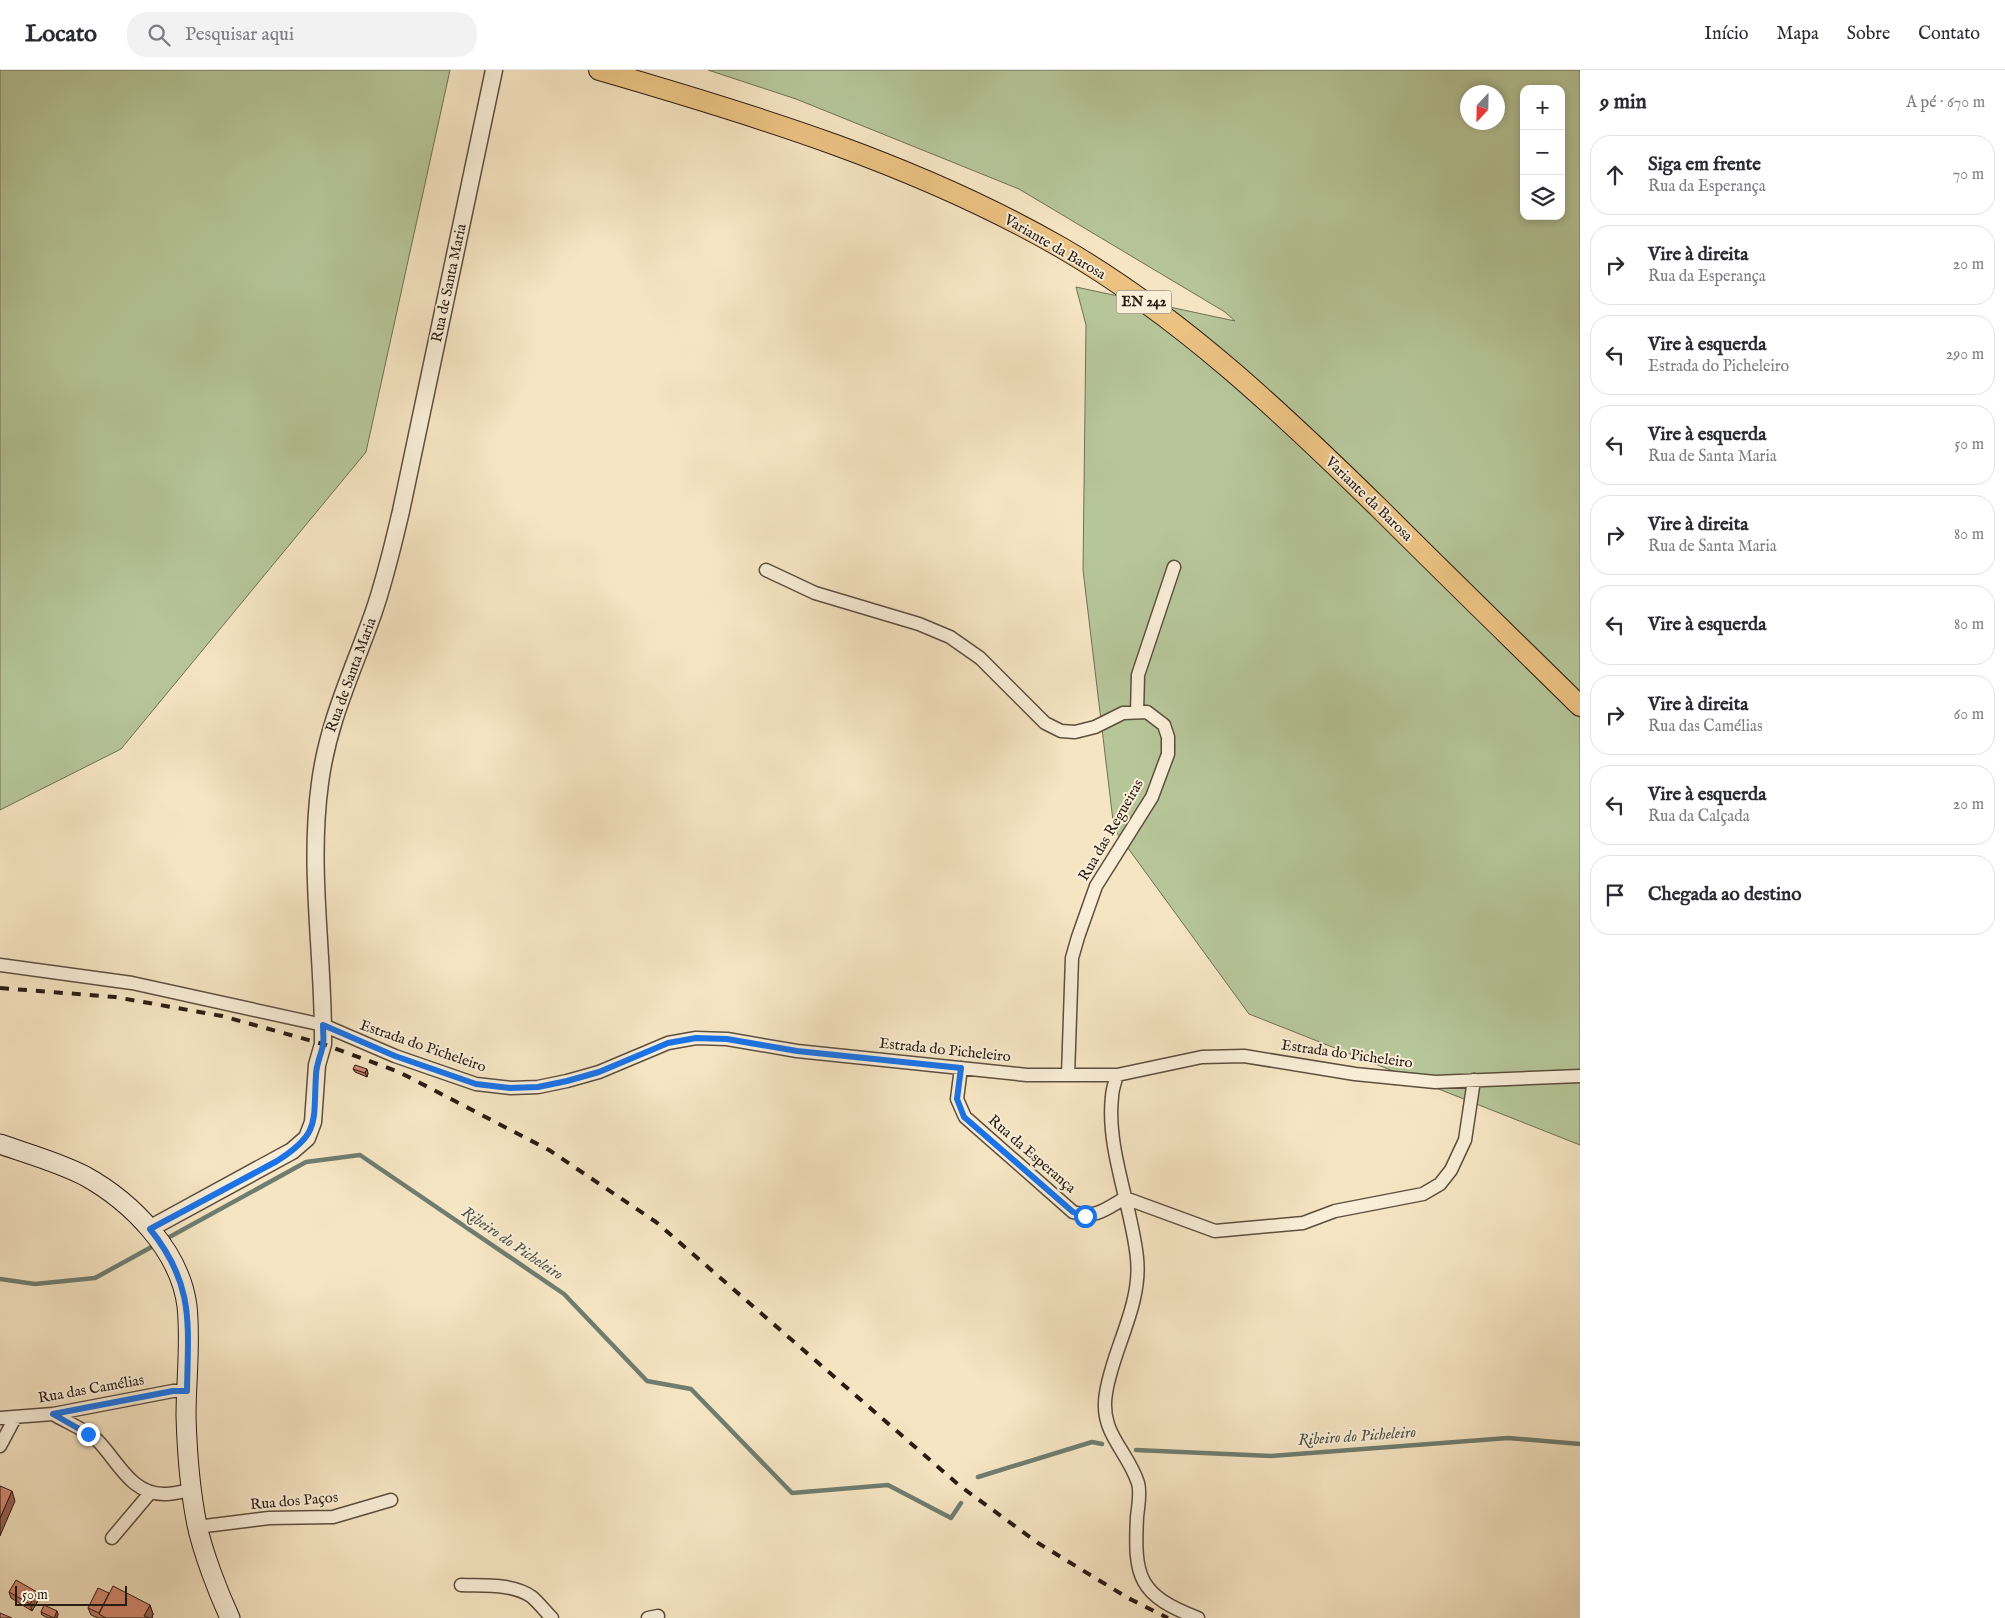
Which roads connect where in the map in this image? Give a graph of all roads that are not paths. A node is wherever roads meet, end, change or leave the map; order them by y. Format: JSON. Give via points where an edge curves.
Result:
{"nodes":[{"id":1,"x":494,"y":70,"type":"edge"},
{"id":2,"x":600,"y":70,"type":"edge"},
{"id":3,"x":1174,"y":567,"type":"dead end"},
{"id":4,"x":766,"y":570,"type":"dead end"},
{"id":5,"x":1580,"y":706,"type":"edge"},
{"id":6,"x":1137,"y":712,"type":"junction"},
{"id":7,"x":0,"y":965,"type":"edge"},
{"id":8,"x":323,"y":1025,"type":"junction"},
{"id":9,"x":961,"y":1068,"type":"junction"},
{"id":10,"x":1068,"y":1075,"type":"junction"},
{"id":11,"x":1116,"y":1075,"type":"junction"},
{"id":12,"x":1580,"y":1076,"type":"edge"},
{"id":13,"x":1474,"y":1080,"type":"junction"},
{"id":14,"x":0,"y":1144,"type":"edge"},
{"id":15,"x":1125,"y":1198,"type":"junction"},
{"id":16,"x":152,"y":1232,"type":"junction"},
{"id":17,"x":187,"y":1391,"type":"junction"},
{"id":18,"x":53,"y":1414,"type":"junction"},
{"id":19,"x":0,"y":1418,"type":"edge"},
{"id":20,"x":15,"y":1418,"type":"junction"},
{"id":21,"x":0,"y":1446,"type":"edge"},
{"id":22,"x":192,"y":1490,"type":"junction"},
{"id":23,"x":150,"y":1493,"type":"junction"},
{"id":24,"x":391,"y":1500,"type":"dead end"},
{"id":25,"x":197,"y":1528,"type":"junction"},
{"id":26,"x":112,"y":1538,"type":"dead end"},
{"id":27,"x":461,"y":1585,"type":"dead end"},
{"id":28,"x":230,"y":1618,"type":"edge"},
{"id":29,"x":552,"y":1618,"type":"edge"},
{"id":30,"x":1198,"y":1618,"type":"edge"}],
"edges":[{"from":1,"to":8,"type":"street","name":"Rua de Santa Maria","via":[[386,574],[333,721],[320,782],[315,866]]},
{"from":2,"to":5,"type":"main road","name":"Variante da Barosa","number":"EN 242","via":[[808,135],[884,164],[1010,221],[1098,271],[1185,332],[1267,401]]},
{"from":3,"to":6,"type":"street","via":[[1138,675]]},
{"from":4,"to":6,"type":"street","via":[[816,593],[919,624],[950,637],[980,658],[1045,723],[1061,731],[1076,732],[1123,713]]},
{"from":6,"to":10,"type":"street","name":"Rua das Regueiras","via":[[1147,712],[1164,725],[1168,754],[1152,797],[1096,886],[1078,937],[1072,958]]},
{"from":7,"to":8,"type":"street","name":"Estrada do Picheleiro","via":[[132,983]]},
{"from":8,"to":9,"type":"street","name":"Estrada do Picheleiro","via":[[395,1056],[476,1084],[510,1088],[567,1081],[599,1072],[668,1043],[696,1038]]},
{"from":8,"to":16,"type":"street","name":"Rua de Santa Maria","via":[[314,1122],[307,1138],[277,1161]]},
{"from":9,"to":10,"type":"street","name":"Estrada do Picheleiro","via":[[1027,1075]]},
{"from":9,"to":15,"type":"street","name":"Rua da Esperança","via":[[957,1099],[964,1117],[1073,1212],[1085,1216],[1100,1212]]},
{"from":10,"to":11,"type":"street","name":"Estrada do Picheleiro"},
{"from":11,"to":13,"type":"street","name":"Estrada do Picheleiro","via":[[1202,1057],[1244,1056],[1355,1074],[1435,1082]]},
{"from":11,"to":15,"type":"street","via":[[1112,1132]]},
{"from":12,"to":13,"type":"street","name":"Estrada do Picheleiro"},
{"from":13,"to":15,"type":"street","via":[[1465,1140],[1451,1170],[1440,1184],[1423,1194],[1335,1211],[1304,1223],[1215,1231]]},
{"from":14,"to":16,"type":"main road","via":[[85,1176],[121,1202]]},
{"from":15,"to":30,"type":"street","via":[[1137,1258],[1137,1289],[1106,1394],[1106,1420],[1139,1486],[1136,1554],[1144,1583],[1155,1597]]},
{"from":16,"to":17,"type":"main road","via":[[182,1283],[187,1306]]},
{"from":17,"to":18,"type":"street","name":"Rua das Camélias"},
{"from":17,"to":22,"type":"main road"},
{"from":18,"to":20,"type":"street","name":"Rua das Camélias"},
{"from":18,"to":23,"type":"street","via":[[99,1441],[123,1472]]},
{"from":19,"to":20,"type":"street","name":"Rua das Camélias"},
{"from":20,"to":21,"type":"street"},
{"from":22,"to":23,"type":"street"},
{"from":22,"to":25,"type":"main road"},
{"from":23,"to":26,"type":"street"},
{"from":24,"to":25,"type":"street","name":"Rua dos Paços","via":[[333,1517],[269,1518]]},
{"from":25,"to":28,"type":"main road"},
{"from":27,"to":29,"type":"street","via":[[518,1590],[532,1597]]}]}
